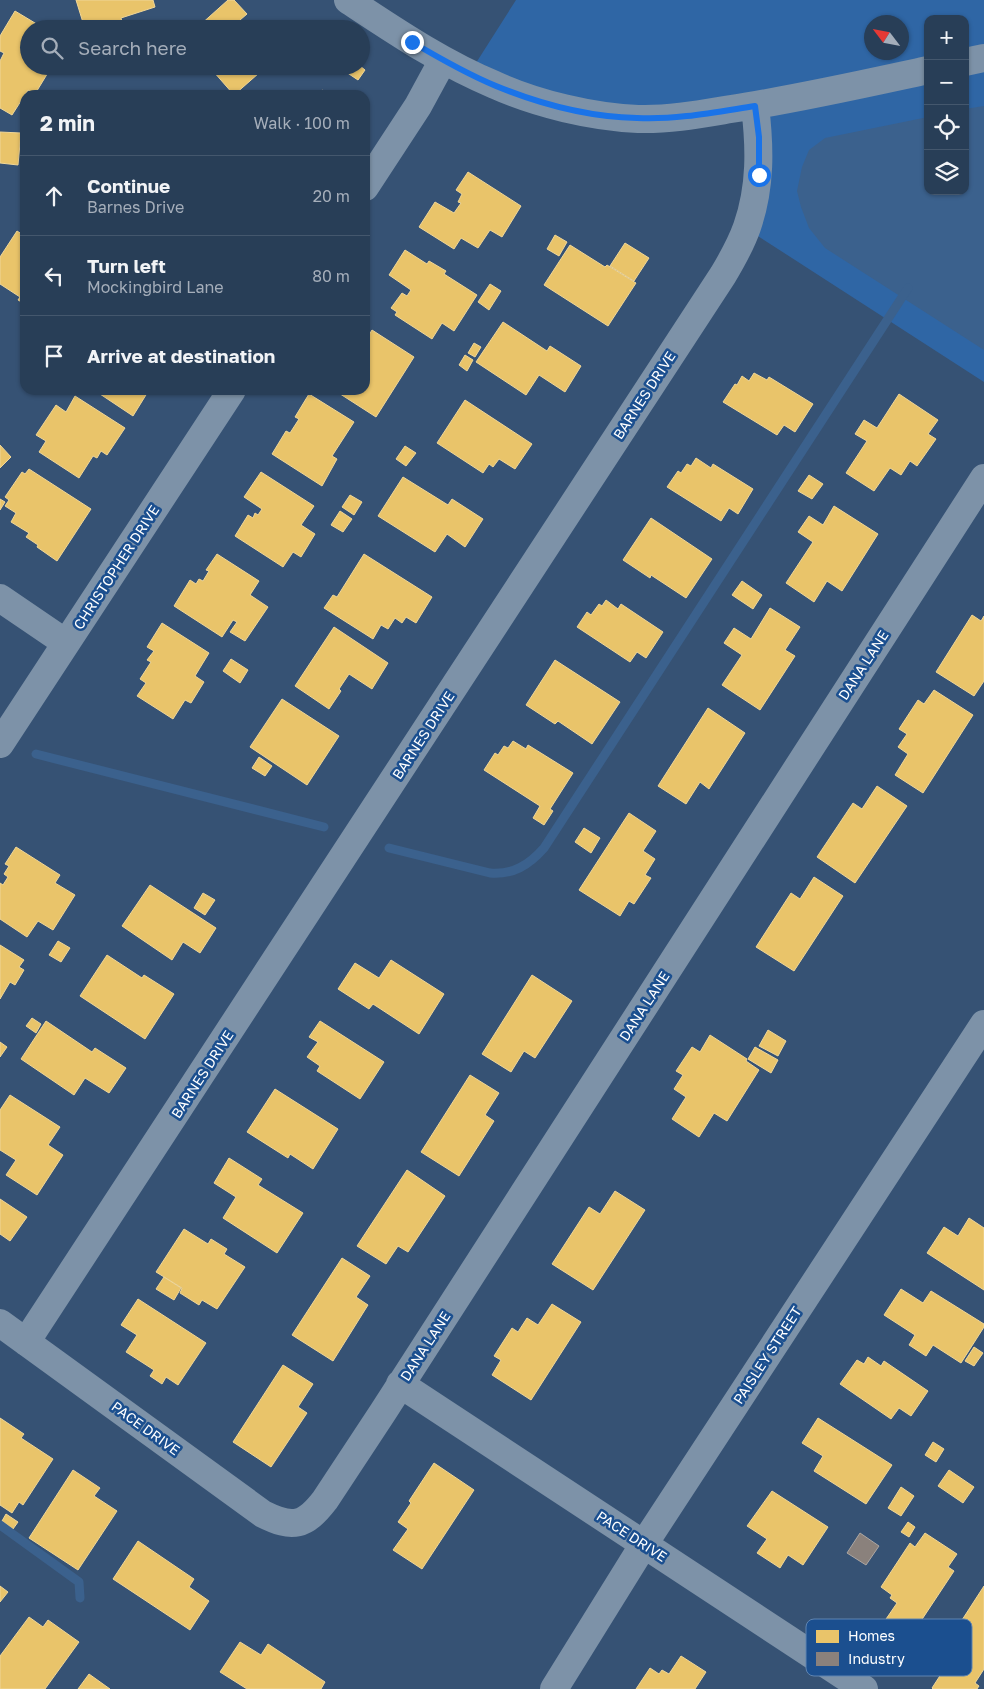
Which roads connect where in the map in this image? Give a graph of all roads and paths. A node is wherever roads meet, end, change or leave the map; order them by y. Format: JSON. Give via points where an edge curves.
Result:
{"nodes":[{"id":1,"x":348,"y":0,"type":"edge"},
{"id":2,"x":984,"y":58,"type":"edge"},
{"id":3,"x":443,"y":60,"type":"junction"},
{"id":4,"x":969,"y":61,"type":"edge"},
{"id":5,"x":924,"y":71,"type":"edge"},
{"id":6,"x":755,"y":106,"type":"junction"},
{"id":7,"x":370,"y":179,"type":"edge"},
{"id":8,"x":229,"y":395,"type":"edge"},
{"id":9,"x":984,"y":478,"type":"edge"},
{"id":10,"x":0,"y":598,"type":"edge"},
{"id":11,"x":66,"y":643,"type":"junction"},
{"id":12,"x":0,"y":744,"type":"edge"},
{"id":13,"x":984,"y":1024,"type":"edge"},
{"id":14,"x":0,"y":1323,"type":"edge"},
{"id":15,"x":26,"y":1342,"type":"junction"},
{"id":16,"x":400,"y":1384,"type":"junction"},
{"id":17,"x":295,"y":1524,"type":"joint"},
{"id":18,"x":644,"y":1544,"type":"junction"},
{"id":19,"x":806,"y":1651,"type":"edge"},
{"id":20,"x":844,"y":1676,"type":"edge"},
{"id":21,"x":554,"y":1689,"type":"edge"},
{"id":22,"x":864,"y":1689,"type":"edge"}],
"edges":[{"from":1,"to":3,"type":"street"},
{"from":2,"to":4,"type":"street"},
{"from":3,"to":6,"type":"street","via":[[496,86],[559,106],[604,115],[659,118]]},
{"from":3,"to":7,"type":"street","via":[[418,106]]},
{"from":5,"to":6,"type":"street"},
{"from":6,"to":15,"type":"street","name":"BARNES DRIVE","via":[[759,175],[754,204],[747,228],[723,275]]},
{"from":8,"to":11,"type":"street","name":"CHRISTOPHER DRIVE"},
{"from":9,"to":16,"type":"street","name":"DANA LANE"},
{"from":10,"to":11,"type":"street"},
{"from":11,"to":12,"type":"street","name":"CHRISTOPHER DRIVE"},
{"from":13,"to":18,"type":"street","name":"PAISLEY STREET"},
{"from":14,"to":15,"type":"street","name":"PACE DRIVE"},
{"from":15,"to":17,"type":"street","name":"PACE DRIVE","via":[[263,1514]]},
{"from":16,"to":17,"type":"street","name":"DANA LANE","via":[[316,1512]]},
{"from":16,"to":18,"type":"street","name":"PACE DRIVE"},
{"from":18,"to":19,"type":"street","name":"PACE DRIVE"},
{"from":18,"to":21,"type":"street","name":"PAISLEY STREET"},
{"from":20,"to":22,"type":"street","name":"PACE DRIVE"}]}
